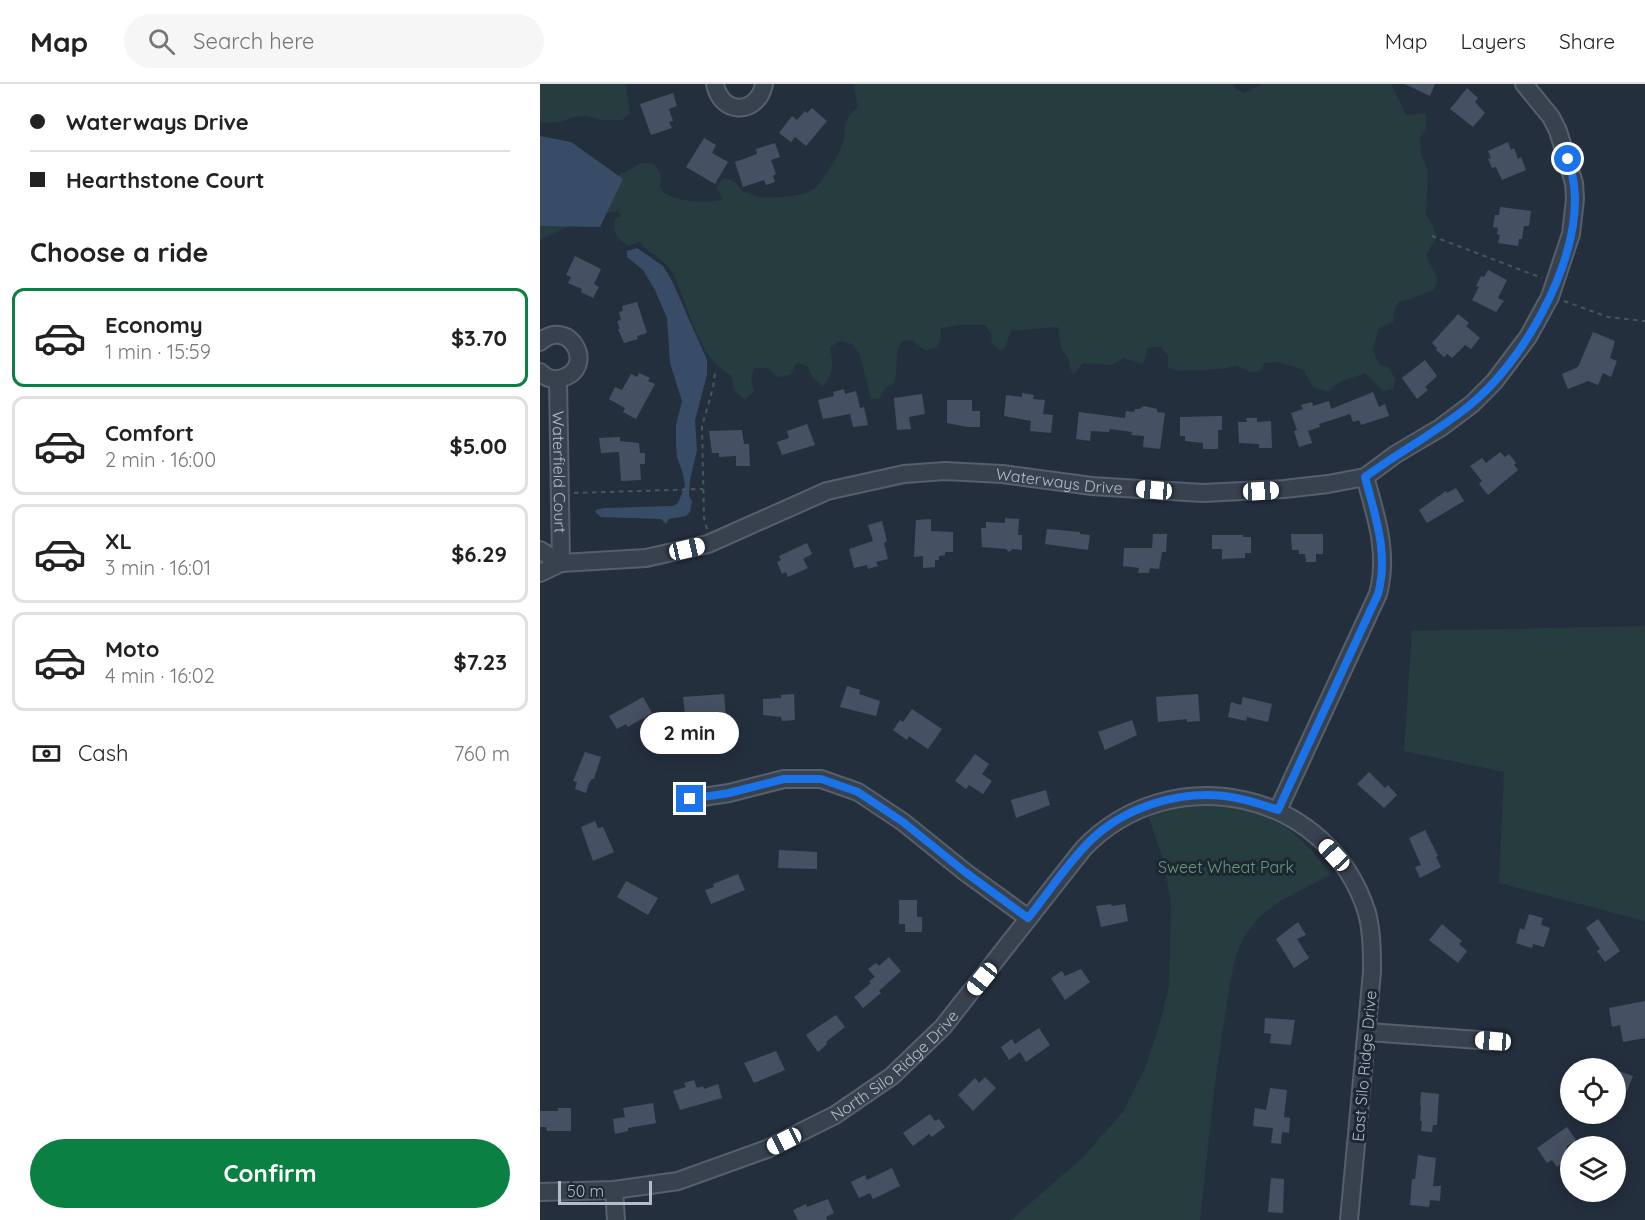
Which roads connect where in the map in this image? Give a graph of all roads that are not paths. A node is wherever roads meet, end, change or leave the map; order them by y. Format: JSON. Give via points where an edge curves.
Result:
{"nodes":[{"id":1,"x":715,"y":84,"type":"edge"},
{"id":2,"x":765,"y":84,"type":"edge"},
{"id":3,"x":1524,"y":84,"type":"edge"},
{"id":4,"x":540,"y":342,"type":"edge"},
{"id":5,"x":540,"y":372,"type":"edge"},
{"id":6,"x":558,"y":380,"type":"junction"},
{"id":7,"x":1365,"y":477,"type":"junction"},
{"id":8,"x":540,"y":550,"type":"edge"},
{"id":9,"x":561,"y":563,"type":"junction"},
{"id":10,"x":540,"y":573,"type":"edge"},
{"id":11,"x":690,"y":799,"type":"dead end"},
{"id":12,"x":1278,"y":810,"type":"junction"},
{"id":13,"x":1366,"y":912,"type":"joint"},
{"id":14,"x":1028,"y":918,"type":"junction"},
{"id":15,"x":1368,"y":1032,"type":"junction"},
{"id":16,"x":1493,"y":1041,"type":"dead end"},
{"id":17,"x":614,"y":1190,"type":"junction"},
{"id":18,"x":540,"y":1192,"type":"edge"},
{"id":19,"x":616,"y":1220,"type":"edge"},
{"id":20,"x":1349,"y":1220,"type":"edge"}],
"edges":[{"from":1,"to":2,"type":"street","via":[[722,100],[736,108],[759,99]]},
{"from":3,"to":7,"type":"street","name":"Waterways Drive","via":[[1551,117],[1574,183],[1571,234],[1550,297],[1512,360],[1472,404]]},
{"from":4,"to":6,"type":"street","via":[[559,335],[576,346],[576,368]]},
{"from":5,"to":6,"type":"street"},
{"from":6,"to":9,"type":"street","name":"Waterfield Court"},
{"from":7,"to":9,"type":"street","name":"Waterways Drive","via":[[1284,489],[1203,493],[1092,486],[993,473],[904,474],[827,491],[711,543],[646,558]]},
{"from":7,"to":12,"type":"street","via":[[1380,538],[1381,583]]},
{"from":8,"to":9,"type":"street"},
{"from":9,"to":10,"type":"street","name":"Waterways Drive"},
{"from":11,"to":14,"type":"street","via":[[784,779],[821,779],[858,792]]},
{"from":12,"to":13,"type":"street","name":"North Silo Ridge Drive","via":[[1312,832],[1334,855]]},
{"from":12,"to":14,"type":"street","name":"North Silo Ridge Drive","via":[[1213,795],[1147,806],[1115,822],[1091,841]]},
{"from":13,"to":15,"type":"street","name":"East Silo Ridge Drive","via":[[1372,950]]},
{"from":14,"to":17,"type":"street","name":"North Silo Ridge Drive","via":[[943,1027],[892,1076],[835,1115],[767,1149],[678,1182]]},
{"from":15,"to":16,"type":"street"},
{"from":15,"to":20,"type":"street","name":"East Silo Ridge Drive"},
{"from":17,"to":18,"type":"street","name":"North Silo Ridge Drive"},
{"from":17,"to":19,"type":"street"}]}
